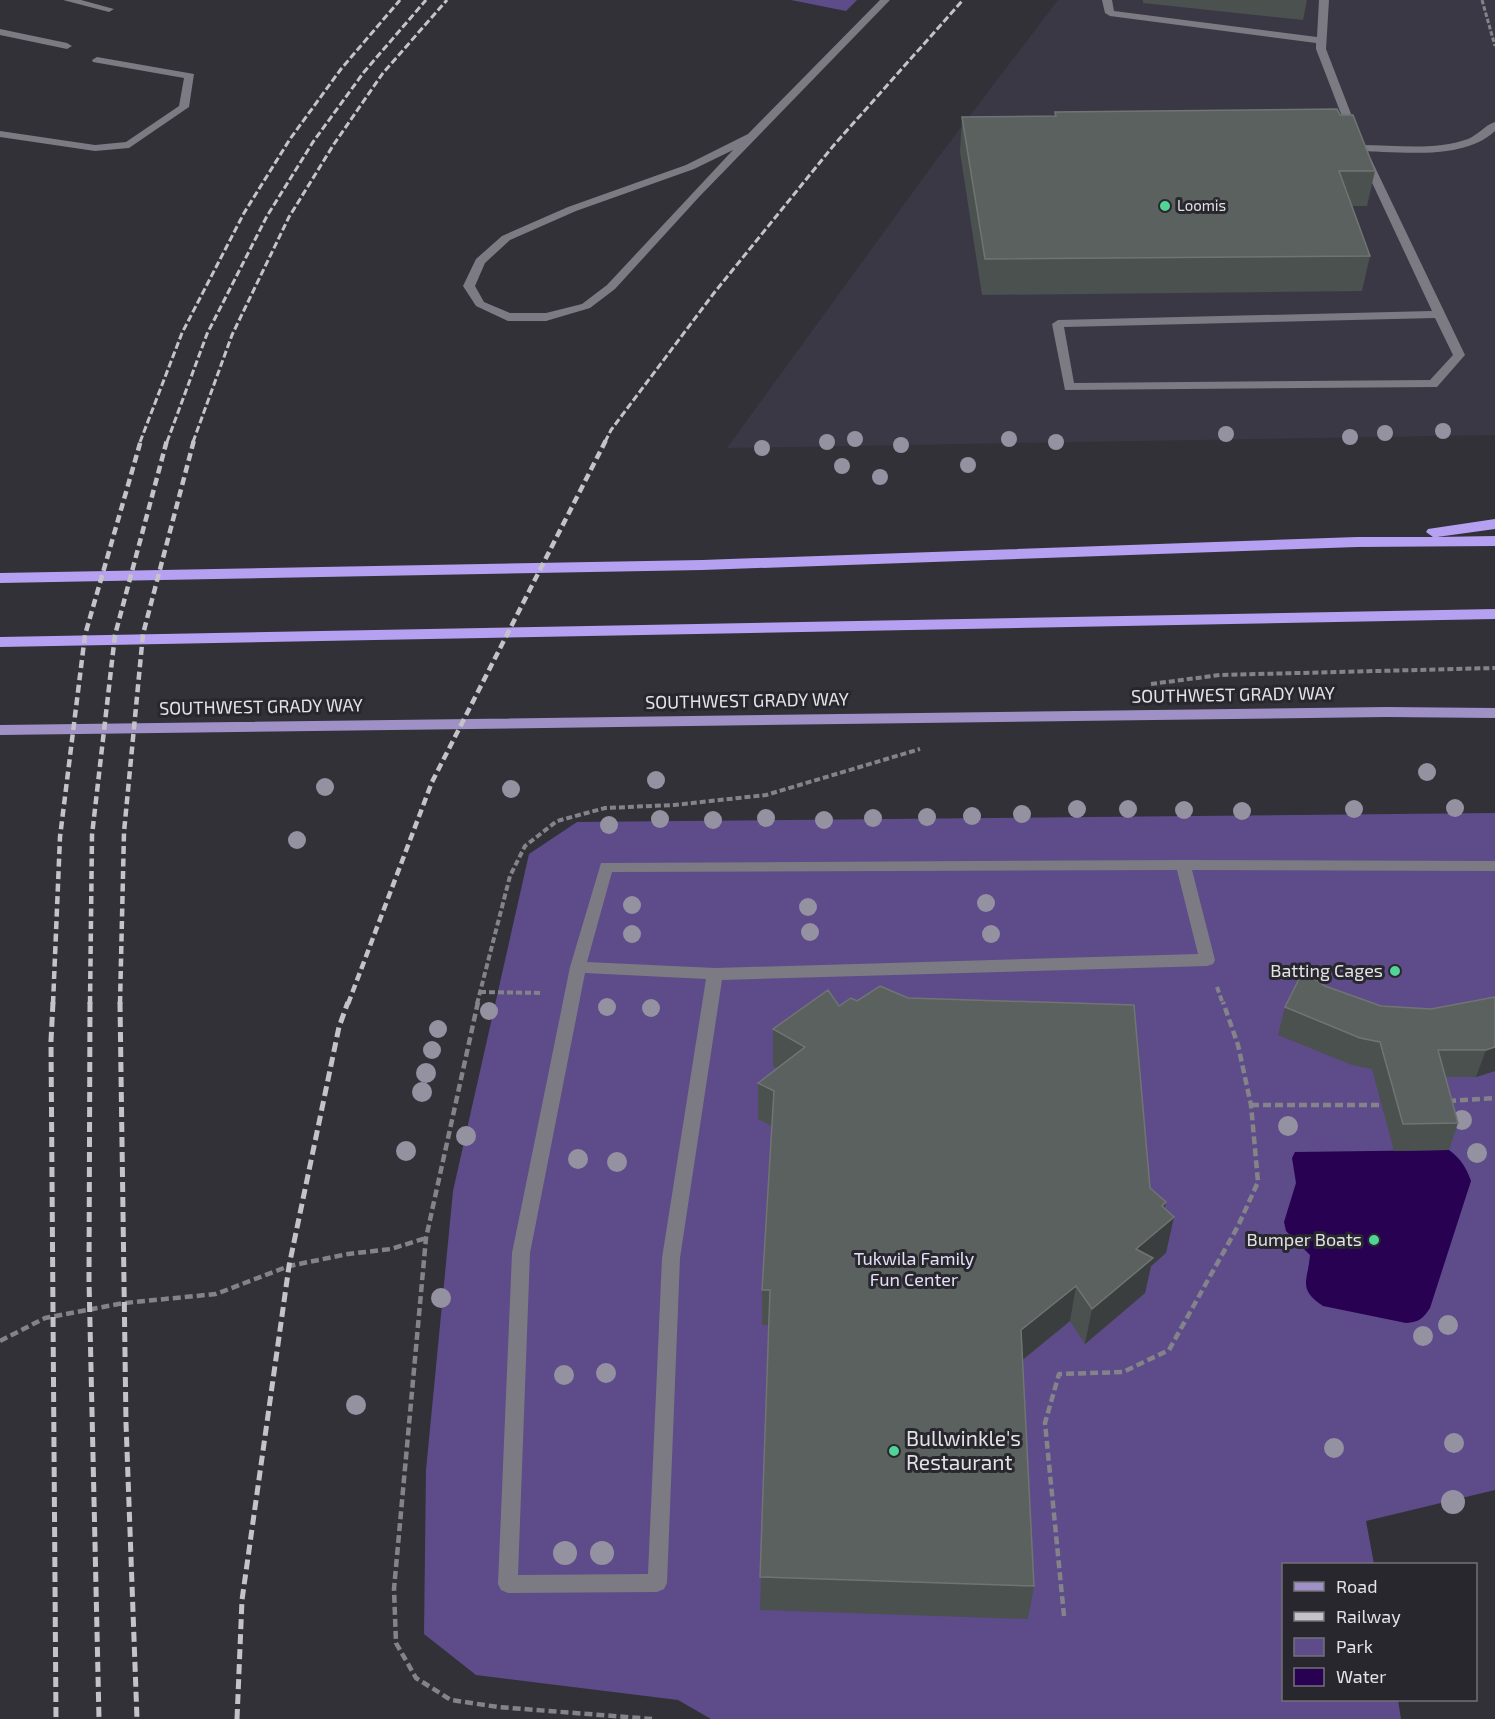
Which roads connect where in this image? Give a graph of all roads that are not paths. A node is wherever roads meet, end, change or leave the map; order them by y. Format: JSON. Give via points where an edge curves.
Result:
{"nodes":[{"id":1,"x":68,"y":0,"type":"edge"},
{"id":2,"x":885,"y":0,"type":"edge"},
{"id":3,"x":1107,"y":0,"type":"edge"},
{"id":4,"x":1324,"y":0,"type":"edge"},
{"id":5,"x":109,"y":9,"type":"dead end"},
{"id":6,"x":0,"y":32,"type":"edge"},
{"id":7,"x":1321,"y":41,"type":"junction"},
{"id":8,"x":67,"y":46,"type":"dead end"},
{"id":9,"x":98,"y":60,"type":"dead end"},
{"id":10,"x":1495,"y":125,"type":"edge"},
{"id":11,"x":0,"y":134,"type":"edge"},
{"id":12,"x":753,"y":136,"type":"junction"},
{"id":13,"x":1361,"y":148,"type":"junction"},
{"id":14,"x":1439,"y":314,"type":"junction"},
{"id":15,"x":1495,"y":524,"type":"edge"},
{"id":16,"x":1495,"y":541,"type":"edge"},
{"id":17,"x":1357,"y":542,"type":"junction"},
{"id":18,"x":0,"y":578,"type":"edge"},
{"id":19,"x":1495,"y":614,"type":"edge"},
{"id":20,"x":1333,"y":616,"type":"junction"},
{"id":21,"x":1495,"y":622,"type":"edge"},
{"id":22,"x":0,"y":642,"type":"edge"},
{"id":23,"x":1495,"y":713,"type":"edge"},
{"id":24,"x":0,"y":730,"type":"edge"},
{"id":25,"x":1183,"y":865,"type":"junction"},
{"id":26,"x":1495,"y":866,"type":"edge"},
{"id":27,"x":578,"y":967,"type":"junction"},
{"id":28,"x":715,"y":974,"type":"junction"}],
"edges":[{"from":1,"to":5,"type":"street"},
{"from":2,"to":12,"type":"street"},
{"from":3,"to":7,"type":"street","via":[[1110,13]]},
{"from":4,"to":7,"type":"street"},
{"from":6,"to":8,"type":"street"},
{"from":7,"to":13,"type":"street"},
{"from":9,"to":11,"type":"street","via":[[190,76],[184,107],[129,144],[95,148]]},
{"from":10,"to":13,"type":"street","via":[[1476,140],[1448,147]]},
{"from":12,"to":12,"type":"street","via":[[690,167],[572,209],[506,238],[480,261],[469,286],[480,304],[508,317],[546,317],[586,306],[611,287]]},
{"from":13,"to":14,"type":"street"},
{"from":14,"to":14,"type":"street","via":[[1459,356],[1433,384],[1069,387],[1058,324]]},
{"from":15,"to":17,"type":"highway"},
{"from":16,"to":17,"type":"highway"},
{"from":17,"to":18,"type":"highway","via":[[702,565]]},
{"from":19,"to":20,"type":"highway"},
{"from":20,"to":21,"type":"highway"},
{"from":20,"to":22,"type":"highway"},
{"from":23,"to":24,"type":"main road","name":"SOUTHWEST GRADY WAY"},
{"from":25,"to":26,"type":"street"},
{"from":25,"to":27,"type":"street","via":[[606,867]]},
{"from":25,"to":28,"type":"street","via":[[1207,960]]},
{"from":27,"to":28,"type":"street"},
{"from":27,"to":28,"type":"street","via":[[521,1253],[508,1584],[657,1583],[671,1258]]}]}
